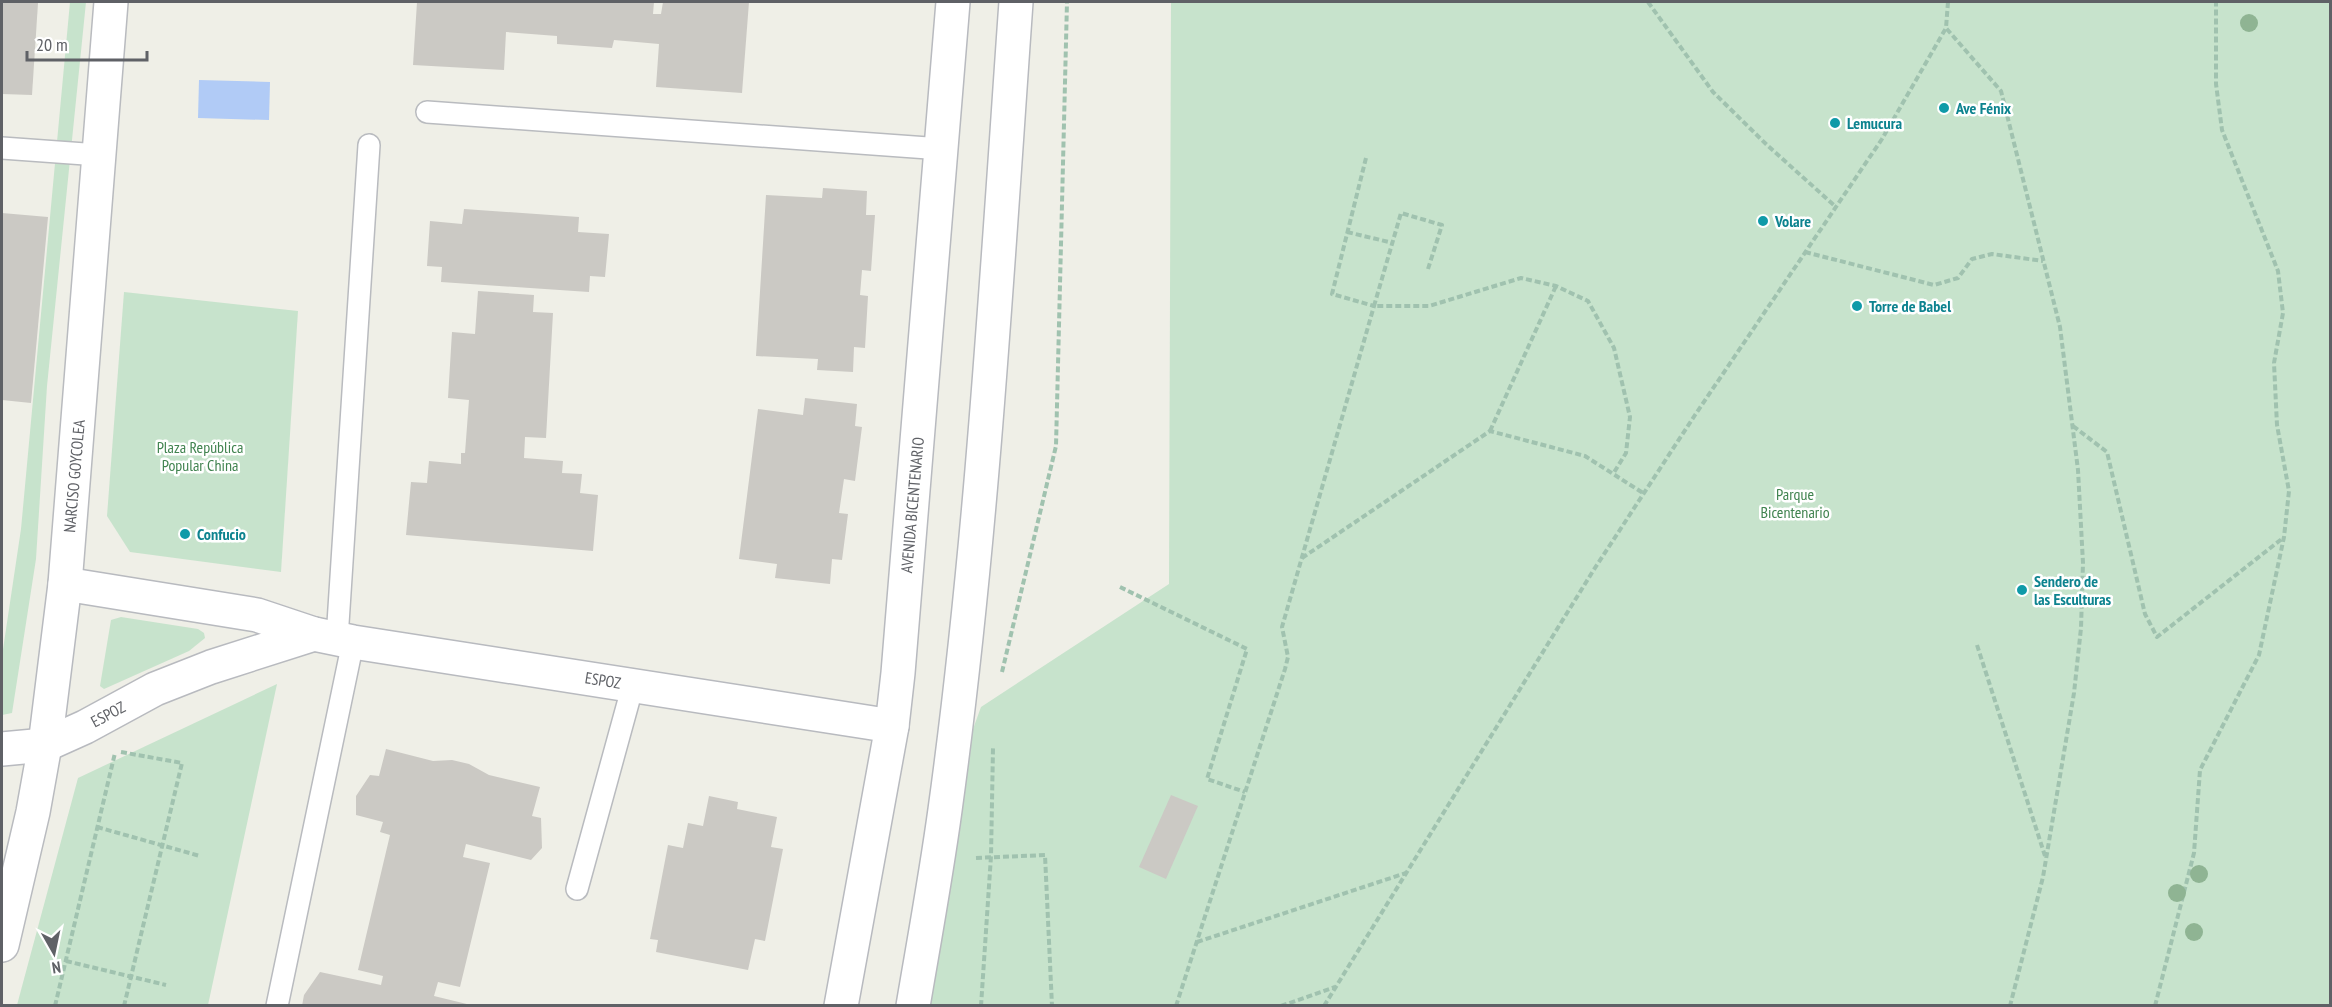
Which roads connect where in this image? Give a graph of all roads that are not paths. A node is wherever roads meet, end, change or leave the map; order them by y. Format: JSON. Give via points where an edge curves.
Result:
{"nodes":[{"id":1,"x":111,"y":2,"type":"edge"},
{"id":2,"x":953,"y":2,"type":"edge"},
{"id":3,"x":1016,"y":2,"type":"edge"},
{"id":4,"x":427,"y":112,"type":"dead end"},
{"id":5,"x":369,"y":145,"type":"dead end"},
{"id":6,"x":2,"y":148,"type":"edge"},
{"id":7,"x":942,"y":149,"type":"junction"},
{"id":8,"x":99,"y":155,"type":"junction"},
{"id":9,"x":65,"y":584,"type":"junction"},
{"id":10,"x":334,"y":638,"type":"junction"},
{"id":11,"x":633,"y":685,"type":"junction"},
{"id":12,"x":892,"y":726,"type":"junction"},
{"id":13,"x":45,"y":744,"type":"junction"},
{"id":14,"x":2,"y":749,"type":"edge"},
{"id":15,"x":577,"y":889,"type":"dead end"},
{"id":16,"x":2,"y":945,"type":"edge"},
{"id":17,"x":276,"y":1005,"type":"edge"},
{"id":18,"x":841,"y":1005,"type":"edge"},
{"id":19,"x":913,"y":1005,"type":"edge"}],
"edges":[{"from":1,"to":8,"type":"street","name":"NARCISO GOYCOLEA"},
{"from":2,"to":7,"type":"street","name":"AVENIDA BICENTENARIO"},
{"from":3,"to":19,"type":"street","via":[[987,410],[960,691]]},
{"from":4,"to":7,"type":"lane"},
{"from":5,"to":10,"type":"lane"},
{"from":6,"to":8,"type":"lane"},
{"from":7,"to":12,"type":"street","name":"AVENIDA BICENTENARIO"},
{"from":8,"to":9,"type":"street","name":"NARCISO GOYCOLEA"},
{"from":9,"to":10,"type":"street","name":"ESPOZ","via":[[257,615]]},
{"from":9,"to":13,"type":"street","name":"NARCISO GOYCOLEA"},
{"from":10,"to":11,"type":"street","name":"ESPOZ"},
{"from":10,"to":13,"type":"street","name":"ESPOZ","via":[[211,667],[155,689]]},
{"from":10,"to":17,"type":"lane"},
{"from":11,"to":12,"type":"street","name":"ESPOZ"},
{"from":11,"to":15,"type":"lane"},
{"from":12,"to":18,"type":"street","name":"AVENIDA BICENTENARIO"},
{"from":13,"to":14,"type":"street","name":"ESPOZ"},
{"from":13,"to":16,"type":"street","name":"NARCISO GOYCOLEA"}]}
